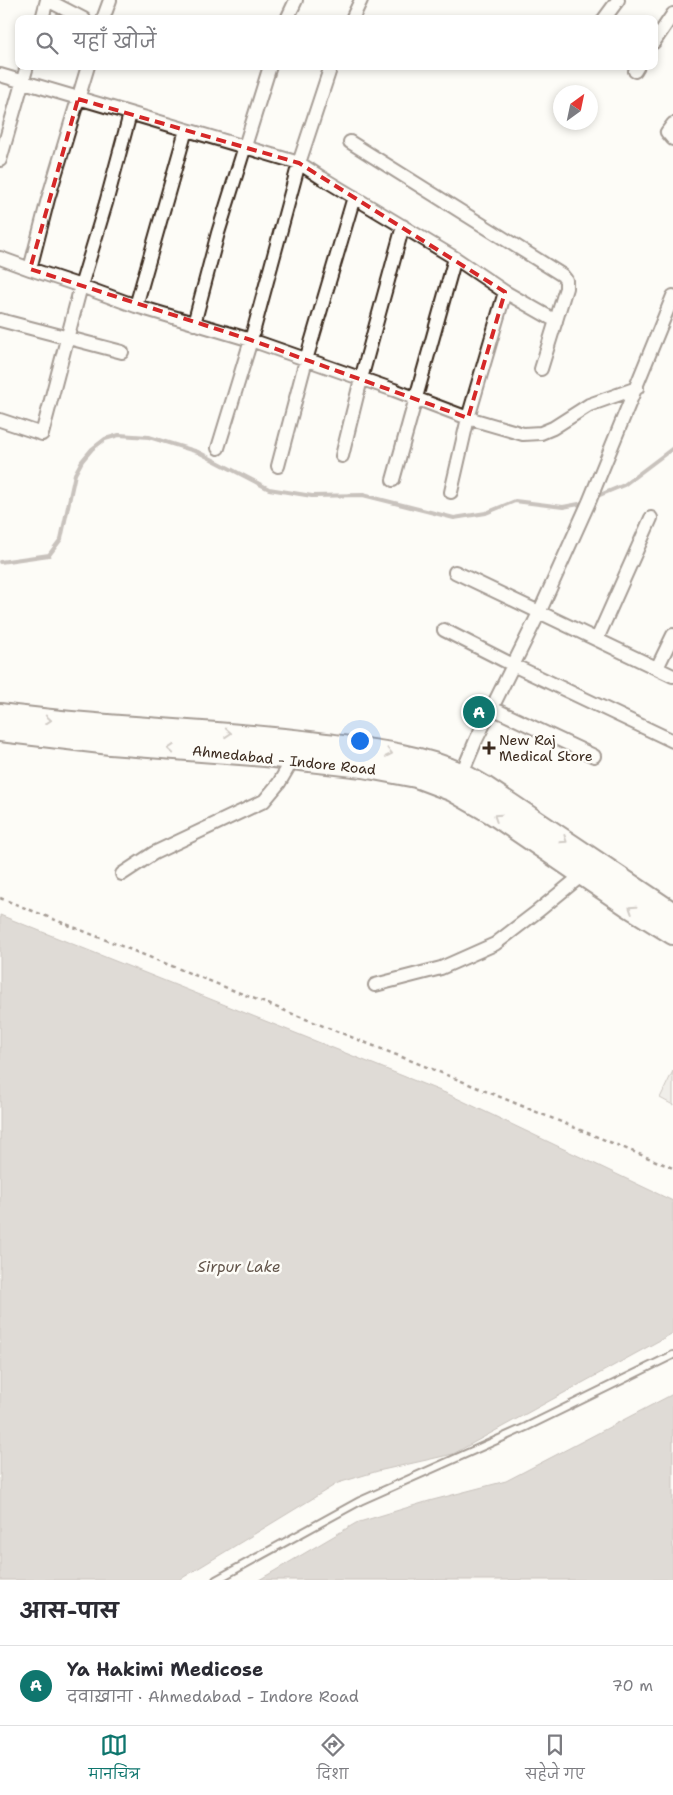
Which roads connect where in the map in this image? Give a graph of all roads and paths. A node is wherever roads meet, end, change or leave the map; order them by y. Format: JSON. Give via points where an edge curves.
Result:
{"nodes":[{"id":1,"x":47,"y":0,"type":"edge"},
{"id":2,"x":110,"y":0,"type":"edge"},
{"id":3,"x":296,"y":0,"type":"edge"},
{"id":4,"x":361,"y":0,"type":"edge"},
{"id":5,"x":618,"y":0,"type":"edge"},
{"id":6,"x":673,"y":14,"type":"edge"},
{"id":7,"x":43,"y":15,"type":"edge"},
{"id":8,"x":76,"y":15,"type":"edge"},
{"id":9,"x":105,"y":15,"type":"edge"},
{"id":10,"x":289,"y":15,"type":"edge"},
{"id":11,"x":354,"y":15,"type":"edge"},
{"id":12,"x":607,"y":15,"type":"edge"},
{"id":13,"x":658,"y":36,"type":"edge"},
{"id":14,"x":26,"y":70,"type":"edge"},
{"id":15,"x":87,"y":70,"type":"edge"},
{"id":16,"x":269,"y":70,"type":"edge"},
{"id":17,"x":330,"y":70,"type":"edge"},
{"id":18,"x":0,"y":76,"type":"edge"},
{"id":19,"x":22,"y":82,"type":"junction"},
{"id":20,"x":78,"y":99,"type":"junction"},
{"id":21,"x":130,"y":114,"type":"junction"},
{"id":22,"x":673,"y":124,"type":"edge"},
{"id":23,"x":186,"y":130,"type":"junction"},
{"id":24,"x":673,"y":139,"type":"edge"},
{"id":25,"x":350,"y":142,"type":"dead end"},
{"id":26,"x":245,"y":147,"type":"junction"},
{"id":27,"x":0,"y":160,"type":"edge"},
{"id":28,"x":299,"y":163,"type":"junction"},
{"id":29,"x":354,"y":197,"type":"junction"},
{"id":30,"x":403,"y":226,"type":"junction"},
{"id":31,"x":0,"y":258,"type":"edge"},
{"id":32,"x":455,"y":258,"type":"junction"},
{"id":33,"x":30,"y":268,"type":"junction"},
{"id":34,"x":81,"y":286,"type":"junction"},
{"id":35,"x":505,"y":292,"type":"junction"},
{"id":36,"x":673,"y":296,"type":"edge"},
{"id":37,"x":136,"y":306,"type":"junction"},
{"id":38,"x":0,"y":320,"type":"edge"},
{"id":39,"x":556,"y":321,"type":"junction"},
{"id":40,"x":194,"y":324,"type":"junction"},
{"id":41,"x":68,"y":338,"type":"junction"},
{"id":42,"x":251,"y":340,"type":"junction"},
{"id":43,"x":122,"y":352,"type":"dead end"},
{"id":44,"x":306,"y":360,"type":"junction"},
{"id":45,"x":541,"y":369,"type":"dead end"},
{"id":46,"x":361,"y":379,"type":"junction"},
{"id":47,"x":637,"y":388,"type":"junction"},
{"id":48,"x":416,"y":398,"type":"junction"},
{"id":49,"x":468,"y":418,"type":"junction"},
{"id":50,"x":0,"y":420,"type":"edge"},
{"id":51,"x":218,"y":448,"type":"dead end"},
{"id":52,"x":342,"y":456,"type":"dead end"},
{"id":53,"x":278,"y":466,"type":"dead end"},
{"id":54,"x":393,"y":480,"type":"dead end"},
{"id":55,"x":451,"y":492,"type":"dead end"},
{"id":56,"x":651,"y":518,"type":"dead end"},
{"id":57,"x":456,"y":572,"type":"dead end"},
{"id":58,"x":539,"y":613,"type":"junction"},
{"id":59,"x":444,"y":630,"type":"dead end"},
{"id":60,"x":673,"y":635,"type":"edge"},
{"id":61,"x":597,"y":639,"type":"junction"},
{"id":62,"x":513,"y":665,"type":"junction"},
{"id":63,"x":657,"y":668,"type":"junction"},
{"id":64,"x":673,"y":676,"type":"edge"},
{"id":65,"x":492,"y":708,"type":"junction"},
{"id":66,"x":0,"y":714,"type":"edge"},
{"id":67,"x":0,"y":731,"type":"edge"},
{"id":68,"x":673,"y":741,"type":"edge"},
{"id":69,"x":594,"y":756,"type":"dead end"},
{"id":70,"x":293,"y":759,"type":"junction"},
{"id":71,"x":457,"y":782,"type":"junction"},
{"id":72,"x":122,"y":874,"type":"dead end"},
{"id":73,"x":582,"y":875,"type":"junction"},
{"id":74,"x":0,"y":898,"type":"edge"},
{"id":75,"x":673,"y":913,"type":"edge"},
{"id":76,"x":673,"y":934,"type":"edge"},
{"id":77,"x":375,"y":985,"type":"dead end"},
{"id":78,"x":673,"y":1168,"type":"edge"},
{"id":79,"x":673,"y":1356,"type":"edge"},
{"id":80,"x":216,"y":1580,"type":"edge"}],
"edges":[{"from":1,"to":7,"type":"street"},
{"from":1,"to":8,"type":"street"},
{"from":2,"to":9,"type":"street"},
{"from":3,"to":10,"type":"street"},
{"from":4,"to":11,"type":"street"},
{"from":5,"to":12,"type":"street"},
{"from":6,"to":13,"type":"street"},
{"from":14,"to":19,"type":"street"},
{"from":15,"to":20,"type":"street"},
{"from":16,"to":26,"type":"street"},
{"from":17,"to":28,"type":"street"},
{"from":18,"to":19,"type":"street"},
{"from":19,"to":20,"type":"street"},
{"from":19,"to":27,"type":"street"},
{"from":20,"to":21,"type":"street"},
{"from":20,"to":33,"type":"street"},
{"from":21,"to":23,"type":"street"},
{"from":21,"to":34,"type":"street"},
{"from":22,"to":24,"type":"street","via":[[667,132]]},
{"from":23,"to":26,"type":"street"},
{"from":23,"to":37,"type":"street"},
{"from":25,"to":39,"type":"street","via":[[562,275],[566,288]]},
{"from":26,"to":28,"type":"street"},
{"from":26,"to":40,"type":"street"},
{"from":28,"to":29,"type":"street"},
{"from":28,"to":42,"type":"street"},
{"from":29,"to":30,"type":"street"},
{"from":29,"to":44,"type":"street"},
{"from":30,"to":32,"type":"street"},
{"from":30,"to":46,"type":"street"},
{"from":31,"to":33,"type":"street"},
{"from":32,"to":35,"type":"street"},
{"from":32,"to":48,"type":"street"},
{"from":33,"to":34,"type":"street"},
{"from":34,"to":37,"type":"street"},
{"from":34,"to":41,"type":"street"},
{"from":35,"to":39,"type":"street"},
{"from":35,"to":49,"type":"street"},
{"from":36,"to":47,"type":"street"},
{"from":37,"to":40,"type":"street"},
{"from":38,"to":41,"type":"street"},
{"from":39,"to":45,"type":"street"},
{"from":40,"to":42,"type":"street"},
{"from":41,"to":43,"type":"street"},
{"from":41,"to":50,"type":"street","via":[[42,434]]},
{"from":42,"to":44,"type":"street"},
{"from":42,"to":51,"type":"street"},
{"from":44,"to":46,"type":"street"},
{"from":44,"to":53,"type":"street"},
{"from":46,"to":48,"type":"street"},
{"from":46,"to":52,"type":"street"},
{"from":47,"to":49,"type":"street","via":[[589,405],[541,433],[523,434]]},
{"from":47,"to":58,"type":"street"},
{"from":48,"to":49,"type":"street"},
{"from":48,"to":54,"type":"street"},
{"from":49,"to":55,"type":"street"},
{"from":56,"to":61,"type":"street"},
{"from":57,"to":58,"type":"street"},
{"from":58,"to":61,"type":"street"},
{"from":58,"to":62,"type":"street"},
{"from":59,"to":62,"type":"street"},
{"from":60,"to":63,"type":"street"},
{"from":61,"to":63,"type":"street"},
{"from":62,"to":65,"type":"street"},
{"from":62,"to":68,"type":"street"},
{"from":63,"to":64,"type":"street"},
{"from":65,"to":69,"type":"street"},
{"from":65,"to":71,"type":"street"},
{"from":66,"to":71,"type":"highway","name":"Ahmedabad - Indore Road","one_way":true,"via":[[42,720],[259,735],[367,749],[422,760]]},
{"from":70,"to":67,"type":"highway","name":"Ahmedabad - Indore Road","one_way":true},
{"from":70,"to":71,"type":"highway","name":"Ahmedabad - Indore Road","via":[[363,766],[416,778]]},
{"from":70,"to":72,"type":"street","via":[[264,801],[154,853]]},
{"from":73,"to":71,"type":"highway","name":"Ahmedabad - Indore Road","one_way":true,"via":[[494,814]]},
{"from":71,"to":75,"type":"highway","name":"Ahmedabad - Indore Road","one_way":true,"via":[[494,793]]},
{"from":76,"to":73,"type":"highway","name":"Ahmedabad - Indore Road","one_way":true},
{"from":73,"to":77,"type":"street","via":[[495,944],[441,968]]},
{"from":74,"to":78,"type":"path"},
{"from":79,"to":80,"type":"lane","via":[[526,1427],[360,1501]]}]}
